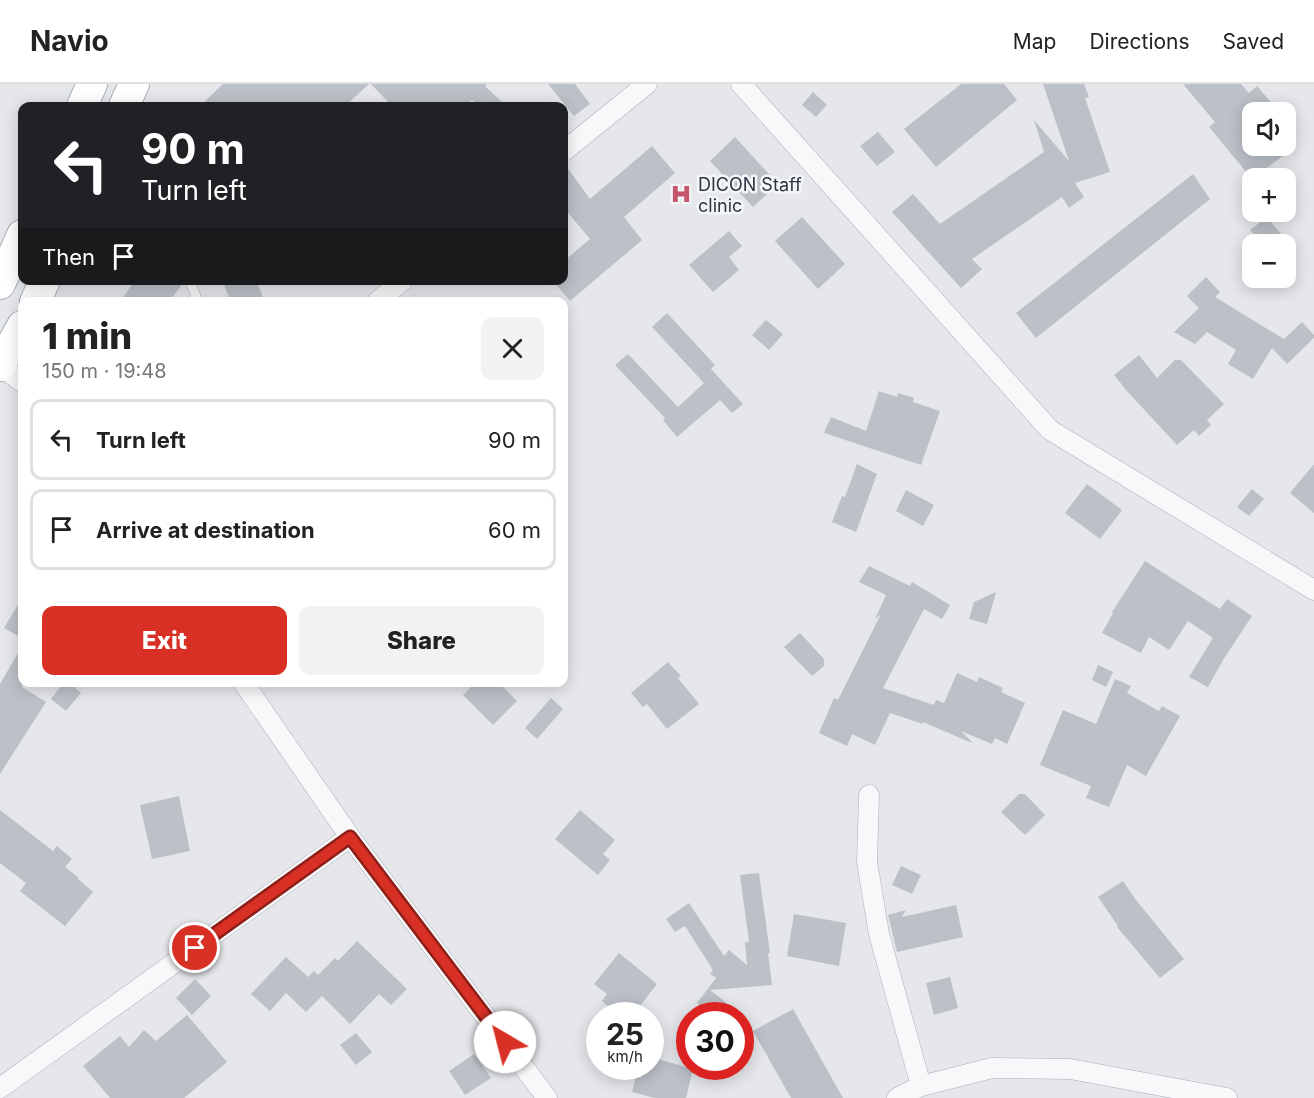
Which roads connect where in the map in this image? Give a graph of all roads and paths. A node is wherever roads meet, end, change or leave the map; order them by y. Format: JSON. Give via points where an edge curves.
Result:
{"nodes":[{"id":1,"x":92,"y":84,"type":"edge"},
{"id":2,"x":134,"y":84,"type":"edge"},
{"id":3,"x":647,"y":84,"type":"edge"},
{"id":4,"x":741,"y":84,"type":"edge"},
{"id":5,"x":84,"y":102,"type":"edge"},
{"id":6,"x":126,"y":102,"type":"edge"},
{"id":7,"x":568,"y":148,"type":"edge"},
{"id":8,"x":18,"y":245,"type":"edge"},
{"id":9,"x":0,"y":284,"type":"edge"},
{"id":10,"x":397,"y":285,"type":"edge"},
{"id":11,"x":383,"y":297,"type":"edge"},
{"id":12,"x":18,"y":333,"type":"edge"},
{"id":13,"x":0,"y":366,"type":"edge"},
{"id":14,"x":18,"y":379,"type":"edge"},
{"id":15,"x":1314,"y":590,"type":"edge"},
{"id":16,"x":246,"y":687,"type":"edge"},
{"id":17,"x":869,"y":795,"type":"dead end"},
{"id":18,"x":350,"y":837,"type":"junction"},
{"id":19,"x":921,"y":1086,"type":"junction"},
{"id":20,"x":0,"y":1088,"type":"edge"},
{"id":21,"x":547,"y":1098,"type":"edge"},
{"id":22,"x":897,"y":1098,"type":"edge"},
{"id":23,"x":1227,"y":1098,"type":"edge"}],
"edges":[{"from":1,"to":5,"type":"main road"},
{"from":2,"to":6,"type":"main road"},
{"from":3,"to":7,"type":"street"},
{"from":4,"to":15,"type":"street","via":[[1050,430]]},
{"from":8,"to":9,"type":"main road"},
{"from":10,"to":11,"type":"street"},
{"from":12,"to":13,"type":"main road"},
{"from":13,"to":14,"type":"street"},
{"from":16,"to":18,"type":"street"},
{"from":17,"to":19,"type":"street","via":[[867,862],[879,934]]},
{"from":18,"to":20,"type":"street"},
{"from":18,"to":21,"type":"street"},
{"from":19,"to":22,"type":"street"},
{"from":19,"to":23,"type":"street","via":[[992,1068],[1070,1069]]}]}
